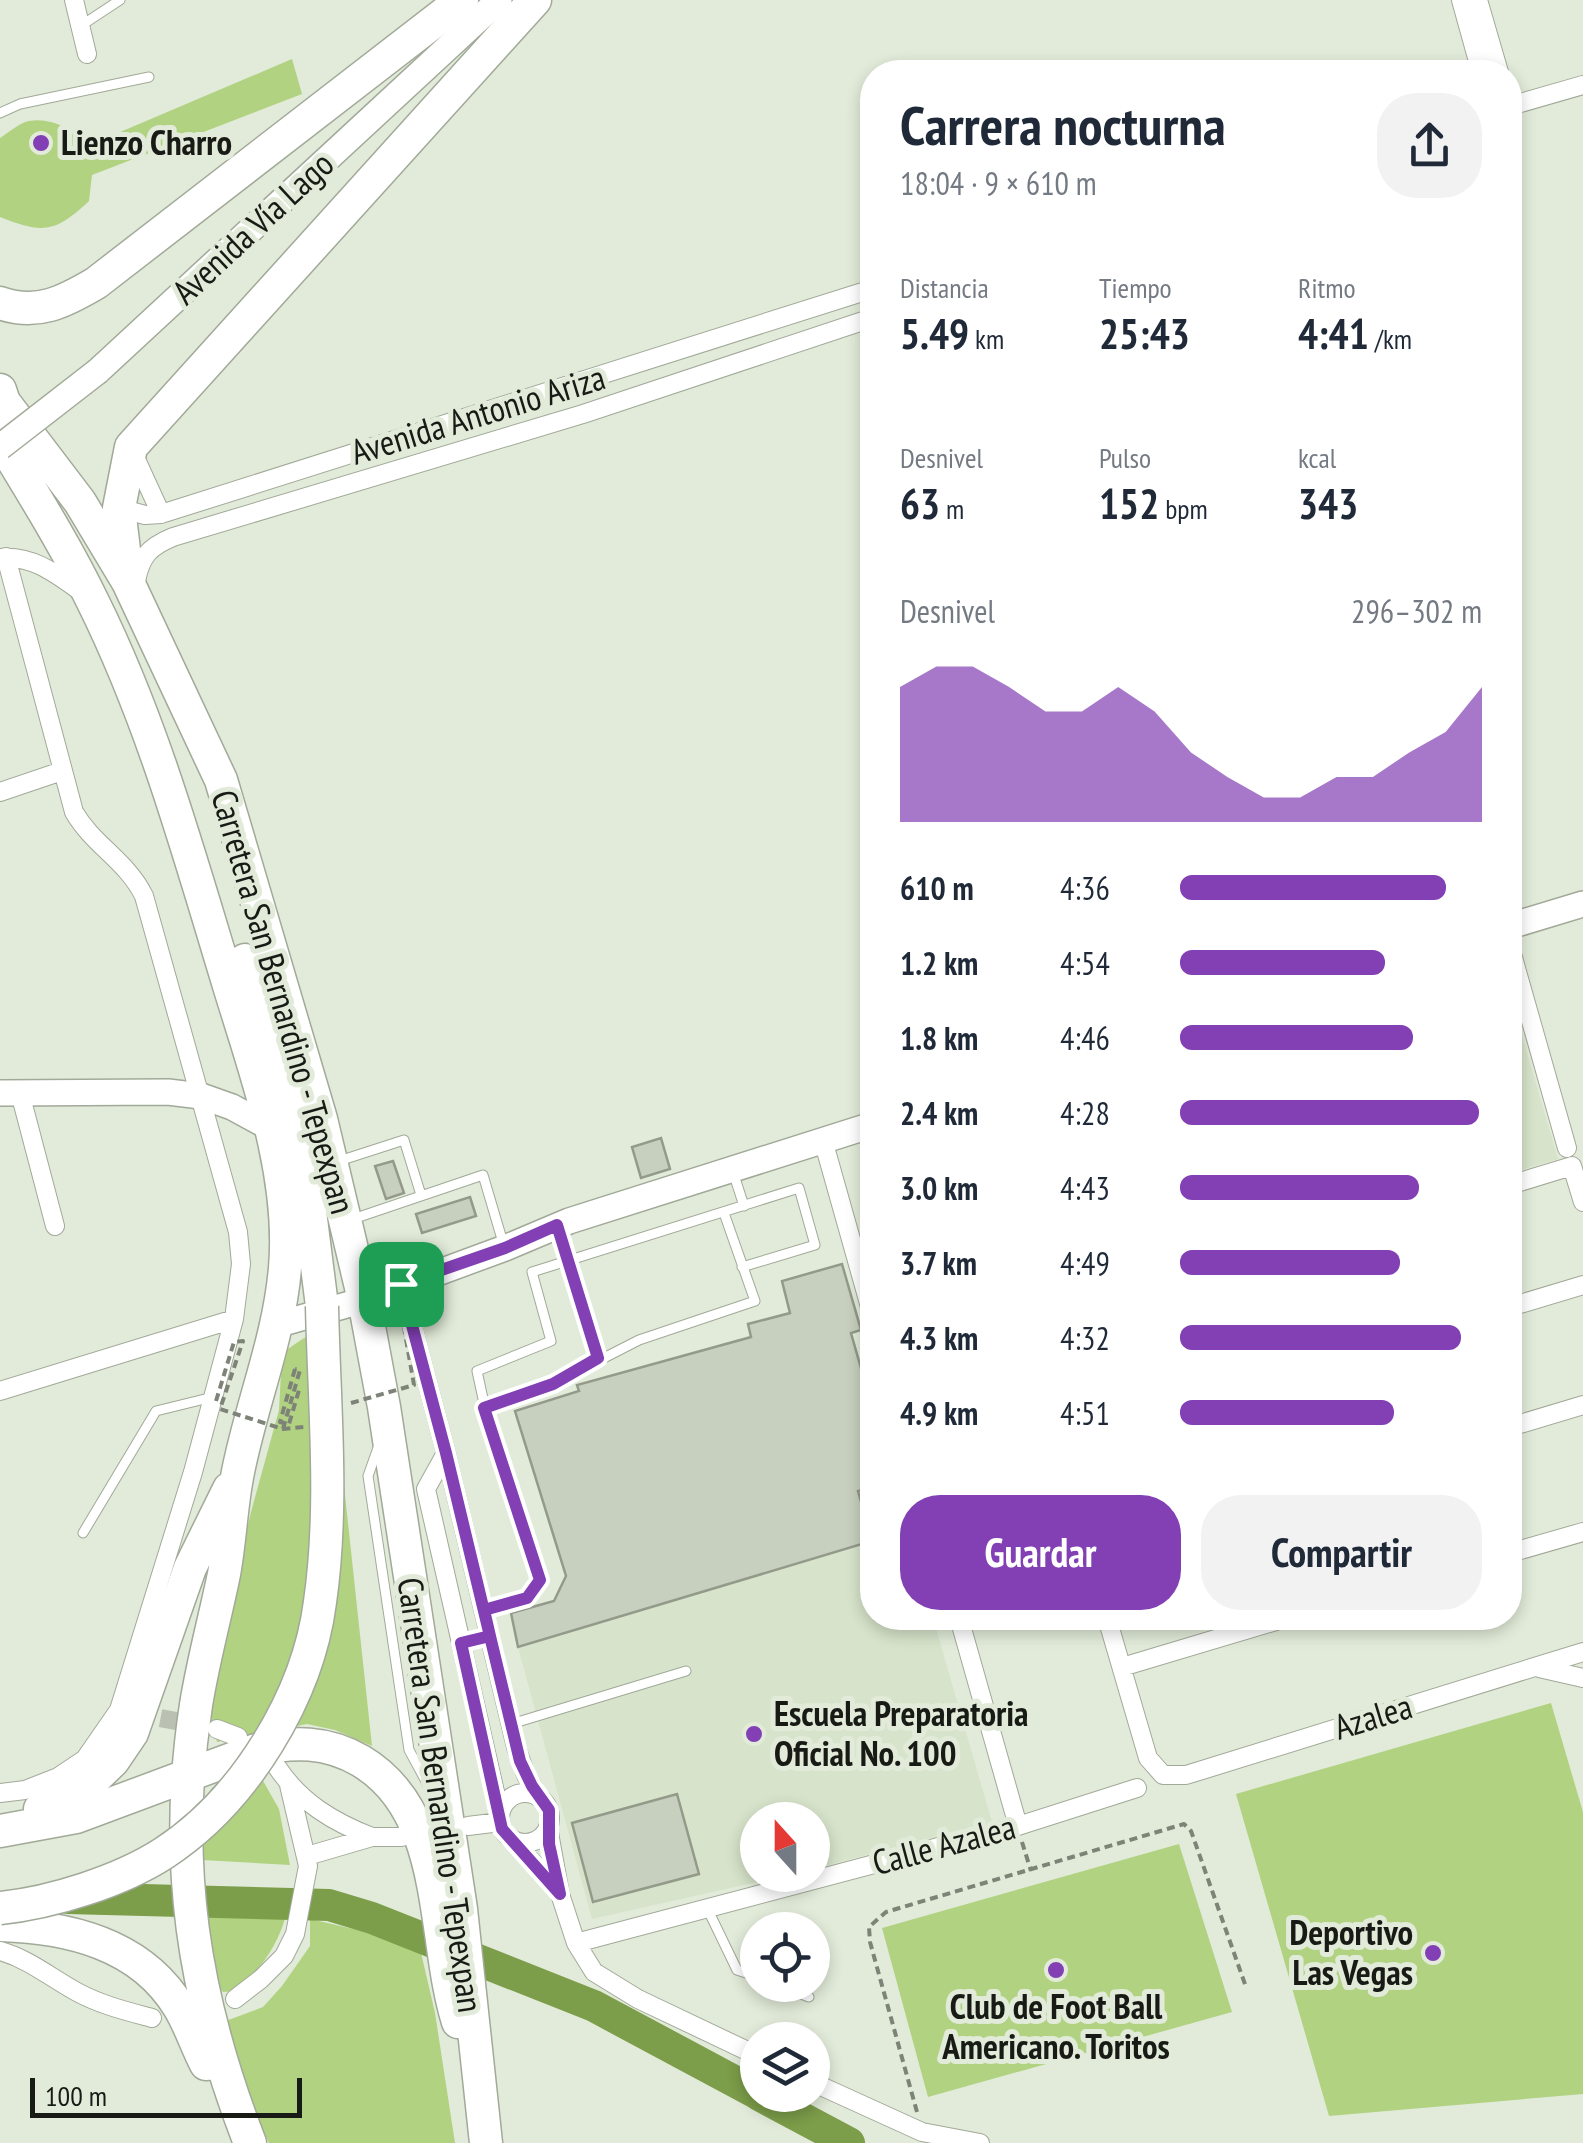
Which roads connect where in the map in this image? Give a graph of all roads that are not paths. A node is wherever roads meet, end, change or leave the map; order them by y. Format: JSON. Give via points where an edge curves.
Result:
{"nodes":[{"id":1,"x":74,"y":0,"type":"edge"},
{"id":2,"x":120,"y":0,"type":"edge"},
{"id":3,"x":462,"y":0,"type":"edge"},
{"id":4,"x":500,"y":0,"type":"edge"},
{"id":5,"x":536,"y":0,"type":"edge"},
{"id":6,"x":1460,"y":0,"type":"edge"},
{"id":7,"x":1478,"y":0,"type":"edge"},
{"id":8,"x":80,"y":26,"type":"junction"},
{"id":9,"x":87,"y":54,"type":"dead end"},
{"id":10,"x":1478,"y":60,"type":"edge"},
{"id":11,"x":1496,"y":60,"type":"edge"},
{"id":12,"x":149,"y":78,"type":"dead end"},
{"id":13,"x":1583,"y":85,"type":"edge"},
{"id":14,"x":1522,"y":103,"type":"edge"},
{"id":15,"x":0,"y":113,"type":"edge"},
{"id":16,"x":860,"y":293,"type":"edge"},
{"id":17,"x":0,"y":303,"type":"edge"},
{"id":18,"x":860,"y":322,"type":"edge"},
{"id":19,"x":576,"y":385,"type":"junction"},
{"id":20,"x":2,"y":396,"type":"edge"},
{"id":21,"x":583,"y":414,"type":"junction"},
{"id":22,"x":0,"y":439,"type":"edge"},
{"id":23,"x":131,"y":447,"type":"junction"},
{"id":24,"x":0,"y":448,"type":"edge"},
{"id":25,"x":80,"y":502,"type":"junction"},
{"id":26,"x":119,"y":508,"type":"junction"},
{"id":27,"x":160,"y":514,"type":"junction"},
{"id":28,"x":3,"y":557,"type":"edge"},
{"id":29,"x":116,"y":593,"type":"junction"},
{"id":30,"x":62,"y":772,"type":"junction"},
{"id":31,"x":0,"y":792,"type":"edge"},
{"id":32,"x":1583,"y":904,"type":"edge"},
{"id":33,"x":1522,"y":922,"type":"edge"},
{"id":34,"x":1522,"y":989,"type":"edge"},
{"id":35,"x":10,"y":1093,"type":"edge"},
{"id":36,"x":201,"y":1096,"type":"junction"},
{"id":37,"x":269,"y":1127,"type":"junction"},
{"id":38,"x":860,"y":1128,"type":"edge"},
{"id":39,"x":823,"y":1140,"type":"junction"},
{"id":40,"x":1570,"y":1157,"type":"junction"},
{"id":41,"x":332,"y":1163,"type":"junction"},
{"id":42,"x":732,"y":1169,"type":"junction"},
{"id":43,"x":1522,"y":1179,"type":"edge"},
{"id":44,"x":1582,"y":1194,"type":"edge"},
{"id":45,"x":421,"y":1196,"type":"junction"},
{"id":46,"x":744,"y":1206,"type":"junction"},
{"id":47,"x":724,"y":1213,"type":"junction"},
{"id":48,"x":345,"y":1222,"type":"junction"},
{"id":49,"x":557,"y":1225,"type":"junction"},
{"id":50,"x":55,"y":1226,"type":"dead end"},
{"id":51,"x":505,"y":1248,"type":"junction"},
{"id":52,"x":569,"y":1260,"type":"junction"},
{"id":53,"x":742,"y":1267,"type":"junction"},
{"id":54,"x":860,"y":1271,"type":"edge"},
{"id":55,"x":401,"y":1284,"type":"junction"},
{"id":56,"x":1583,"y":1285,"type":"edge"},
{"id":57,"x":364,"y":1300,"type":"junction"},
{"id":58,"x":1522,"y":1303,"type":"edge"},
{"id":59,"x":234,"y":1318,"type":"junction"},
{"id":60,"x":276,"y":1325,"type":"junction"},
{"id":61,"x":598,"y":1358,"type":"junction"},
{"id":62,"x":0,"y":1391,"type":"edge"},
{"id":63,"x":213,"y":1397,"type":"junction"},
{"id":64,"x":1583,"y":1405,"type":"edge"},
{"id":65,"x":484,"y":1408,"type":"junction"},
{"id":66,"x":1522,"y":1423,"type":"edge"},
{"id":67,"x":446,"y":1453,"type":"junction"},
{"id":68,"x":237,"y":1477,"type":"junction"},
{"id":69,"x":1583,"y":1532,"type":"edge"},
{"id":70,"x":83,"y":1534,"type":"dead end"},
{"id":71,"x":1522,"y":1550,"type":"edge"},
{"id":72,"x":484,"y":1610,"type":"junction"},
{"id":73,"x":962,"y":1630,"type":"edge"},
{"id":74,"x":1110,"y":1630,"type":"edge"},
{"id":75,"x":1246,"y":1630,"type":"edge"},
{"id":76,"x":490,"y":1636,"type":"junction"},
{"id":77,"x":461,"y":1643,"type":"junction"},
{"id":78,"x":1583,"y":1652,"type":"edge"},
{"id":79,"x":1122,"y":1667,"type":"junction"},
{"id":80,"x":1533,"y":1667,"type":"junction"},
{"id":81,"x":686,"y":1671,"type":"dead end"},
{"id":82,"x":1583,"y":1678,"type":"edge"},
{"id":83,"x":511,"y":1724,"type":"junction"},
{"id":84,"x":217,"y":1729,"type":"tunnel mouth"},
{"id":85,"x":238,"y":1736,"type":"dead end"},
{"id":86,"x":516,"y":1747,"type":"junction"},
{"id":87,"x":277,"y":1767,"type":"dead end"},
{"id":88,"x":188,"y":1776,"type":"junction"},
{"id":89,"x":289,"y":1784,"type":"junction"},
{"id":90,"x":1136,"y":1788,"type":"dead end"},
{"id":91,"x":0,"y":1793,"type":"edge"},
{"id":92,"x":538,"y":1796,"type":"junction"},
{"id":93,"x":502,"y":1812,"type":"junction"},
{"id":94,"x":0,"y":1822,"type":"edge"},
{"id":95,"x":458,"y":1822,"type":"junction"},
{"id":96,"x":1018,"y":1826,"type":"junction"},
{"id":97,"x":548,"y":1827,"type":"junction"},
{"id":98,"x":0,"y":1831,"type":"edge"},
{"id":99,"x":372,"y":1837,"type":"junction"},
{"id":100,"x":402,"y":1837,"type":"dead end"},
{"id":101,"x":513,"y":1840,"type":"junction"},
{"id":102,"x":307,"y":1861,"type":"junction"},
{"id":103,"x":560,"y":1894,"type":"junction"},
{"id":104,"x":447,"y":1901,"type":"junction"},
{"id":105,"x":0,"y":1908,"type":"edge"},
{"id":106,"x":707,"y":1908,"type":"junction"},
{"id":107,"x":0,"y":1925,"type":"edge"},
{"id":108,"x":576,"y":1943,"type":"junction"},
{"id":109,"x":0,"y":1952,"type":"edge"},
{"id":110,"x":740,"y":1971,"type":"edge"},
{"id":111,"x":234,"y":2000,"type":"dead end"},
{"id":112,"x":152,"y":2018,"type":"dead end"},
{"id":113,"x":740,"y":2048,"type":"edge"},
{"id":114,"x":830,"y":2090,"type":"edge"},
{"id":115,"x":247,"y":2135,"type":"edge"},
{"id":116,"x":486,"y":2143,"type":"edge"},
{"id":117,"x":980,"y":2143,"type":"edge"}],
"edges":[{"from":1,"to":8,"type":"street"},
{"from":2,"to":8,"type":"lane"},
{"from":3,"to":17,"type":"highway","via":[[96,283],[46,308]]},
{"from":4,"to":24,"type":"main road","name":"Avenida Vía Lago","bridge":true,"via":[[98,370]]},
{"from":5,"to":23,"type":"highway"},
{"from":6,"to":10,"type":"street"},
{"from":7,"to":11,"type":"street"},
{"from":8,"to":9,"type":"street"},
{"from":12,"to":15,"type":"lane"},
{"from":13,"to":14,"type":"street"},
{"from":16,"to":19,"type":"street","name":"Avenida Antonio Ariza"},
{"from":18,"to":21,"type":"street","name":"Avenida Antonio Ariza"},
{"from":19,"to":21,"type":"street"},
{"from":19,"to":27,"type":"street","name":"Avenida Antonio Ariza"},
{"from":20,"to":25,"type":"highway","name":"Carretera San Bernardino - Tepexpan"},
{"from":20,"to":29,"type":"highway"},
{"from":21,"to":29,"type":"street","name":"Avenida Antonio Ariza","via":[[172,537],[141,558]]},
{"from":22,"to":29,"type":"highway","name":"Carretera San Bernardino - Tepexpan"},
{"from":23,"to":26,"type":"highway"},
{"from":23,"to":27,"type":"street"},
{"from":25,"to":26,"type":"street","name":"Avenida Antonio Ariza"},
{"from":25,"to":29,"type":"highway","name":"Carretera San Bernardino - Tepexpan"},
{"from":26,"to":27,"type":"street","name":"Avenida Antonio Ariza"},
{"from":26,"to":29,"type":"highway"},
{"from":28,"to":29,"type":"street","via":[[26,558]]},
{"from":28,"to":30,"type":"street"},
{"from":29,"to":37,"type":"highway","name":"Carretera San Bernardino - Tepexpan","via":[[132,690],[169,789]]},
{"from":29,"to":41,"type":"highway","name":"Carretera San Bernardino - Tepexpan","via":[[221,780]]},
{"from":29,"to":105,"type":"highway","bridge":true,"via":[[164,712],[304,1156],[322,1306],[324,1570],[293,1698],[272,1738],[221,1802],[142,1864],[32,1905]]},
{"from":30,"to":31,"type":"street"},
{"from":30,"to":36,"type":"street","via":[[85,830],[122,862],[144,896]]},
{"from":32,"to":33,"type":"main road"},
{"from":34,"to":40,"type":"street"},
{"from":35,"to":36,"type":"main road"},
{"from":35,"to":50,"type":"street"},
{"from":36,"to":37,"type":"main road"},
{"from":36,"to":59,"type":"street","via":[[238,1232]]},
{"from":37,"to":60,"type":"highway","name":"Carretera San Bernardino - Tepexpan","via":[[285,1228]]},
{"from":38,"to":39,"type":"main road"},
{"from":39,"to":42,"type":"main road"},
{"from":39,"to":54,"type":"street"},
{"from":40,"to":43,"type":"street"},
{"from":40,"to":44,"type":"street"},
{"from":41,"to":45,"type":"lane","via":[[404,1140]]},
{"from":41,"to":48,"type":"highway","name":"Carretera San Bernardino - Tepexpan"},
{"from":42,"to":46,"type":"lane"},
{"from":42,"to":49,"type":"main road"},
{"from":45,"to":48,"type":"lane"},
{"from":45,"to":51,"type":"lane","via":[[482,1175]]},
{"from":46,"to":47,"type":"lane"},
{"from":46,"to":53,"type":"lane","via":[[799,1188],[815,1245]]},
{"from":47,"to":52,"type":"lane"},
{"from":47,"to":53,"type":"lane"},
{"from":48,"to":57,"type":"highway","name":"Carretera San Bernardino - Tepexpan"},
{"from":49,"to":51,"type":"main road"},
{"from":49,"to":52,"type":"lane"},
{"from":51,"to":55,"type":"main road"},
{"from":52,"to":61,"type":"lane"},
{"from":52,"to":65,"type":"lane","via":[[532,1272],[551,1341],[477,1371]]},
{"from":53,"to":61,"type":"lane","via":[[754,1301]]},
{"from":55,"to":57,"type":"main road"},
{"from":55,"to":67,"type":"street"},
{"from":56,"to":58,"type":"street"},
{"from":57,"to":60,"type":"main road"},
{"from":57,"to":95,"type":"highway","name":"Carretera San Bernardino - Tepexpan"},
{"from":59,"to":62,"type":"street"},
{"from":59,"to":63,"type":"street"},
{"from":60,"to":68,"type":"highway","name":"Carretera San Bernardino - Tepexpan"},
{"from":61,"to":65,"type":"lane","via":[[553,1384]]},
{"from":63,"to":70,"type":"lane","via":[[156,1412]]},
{"from":63,"to":91,"type":"street","via":[[126,1712],[85,1759],[58,1777]]},
{"from":64,"to":66,"type":"street"},
{"from":65,"to":72,"type":"lane","via":[[540,1580],[527,1598]]},
{"from":67,"to":72,"type":"street"},
{"from":67,"to":77,"type":"street","via":[[426,1489]]},
{"from":68,"to":88,"type":"highway","name":"Carretera San Bernardino - Tepexpan"},
{"from":68,"to":94,"type":"highway","via":[[200,1545],[123,1748],[74,1795]]},
{"from":69,"to":71,"type":"street"},
{"from":72,"to":76,"type":"street"},
{"from":73,"to":96,"type":"street"},
{"from":74,"to":79,"type":"street"},
{"from":75,"to":79,"type":"street"},
{"from":76,"to":77,"type":"street"},
{"from":76,"to":83,"type":"street"},
{"from":77,"to":93,"type":"street"},
{"from":78,"to":80,"type":"street","name":"Azalea"},
{"from":79,"to":80,"type":"street","name":"Azalea","via":[[1148,1758],[1163,1775],[1186,1775]]},
{"from":80,"to":82,"type":"street"},
{"from":81,"to":83,"type":"lane"},
{"from":83,"to":86,"type":"street"},
{"from":84,"to":85,"type":"street"},
{"from":86,"to":92,"type":"street"},
{"from":86,"to":93,"type":"street"},
{"from":87,"to":89,"type":"street"},
{"from":88,"to":98,"type":"highway","via":[[76,1817]]},
{"from":88,"to":104,"type":"highway","via":[[280,1744],[348,1754],[394,1787]]},
{"from":88,"to":115,"type":"highway","name":"Carretera San Bernardino - Tepexpan","via":[[189,1916],[214,2036]]},
{"from":89,"to":99,"type":"street","via":[[325,1814]]},
{"from":89,"to":102,"type":"street"},
{"from":90,"to":96,"type":"street","name":"Calle Azalea"},
{"from":92,"to":93,"type":"street","via":[[522,1793]]},
{"from":92,"to":97,"type":"street","via":[[549,1810]]},
{"from":93,"to":95,"type":"street"},
{"from":93,"to":101,"type":"street"},
{"from":95,"to":104,"type":"highway","name":"Carretera San Bernardino - Tepexpan"},
{"from":96,"to":106,"type":"street","name":"Calle Azalea"},
{"from":97,"to":101,"type":"street","via":[[530,1843]]},
{"from":97,"to":103,"type":"street"},
{"from":99,"to":100,"type":"street"},
{"from":99,"to":102,"type":"street"},
{"from":101,"to":103,"type":"street"},
{"from":102,"to":111,"type":"street","via":[[284,1956]]},
{"from":103,"to":108,"type":"street"},
{"from":104,"to":116,"type":"highway","name":"Carretera San Bernardino - Tepexpan"},
{"from":106,"to":108,"type":"street","name":"Calle Azalea"},
{"from":106,"to":110,"type":"lane"},
{"from":107,"to":115,"type":"highway","via":[[64,1931],[139,1962],[178,2005]]},
{"from":108,"to":113,"type":"street","via":[[594,1972]]},
{"from":109,"to":112,"type":"street","via":[[109,2007]]},
{"from":114,"to":117,"type":"street","via":[[922,2132]]}]}
